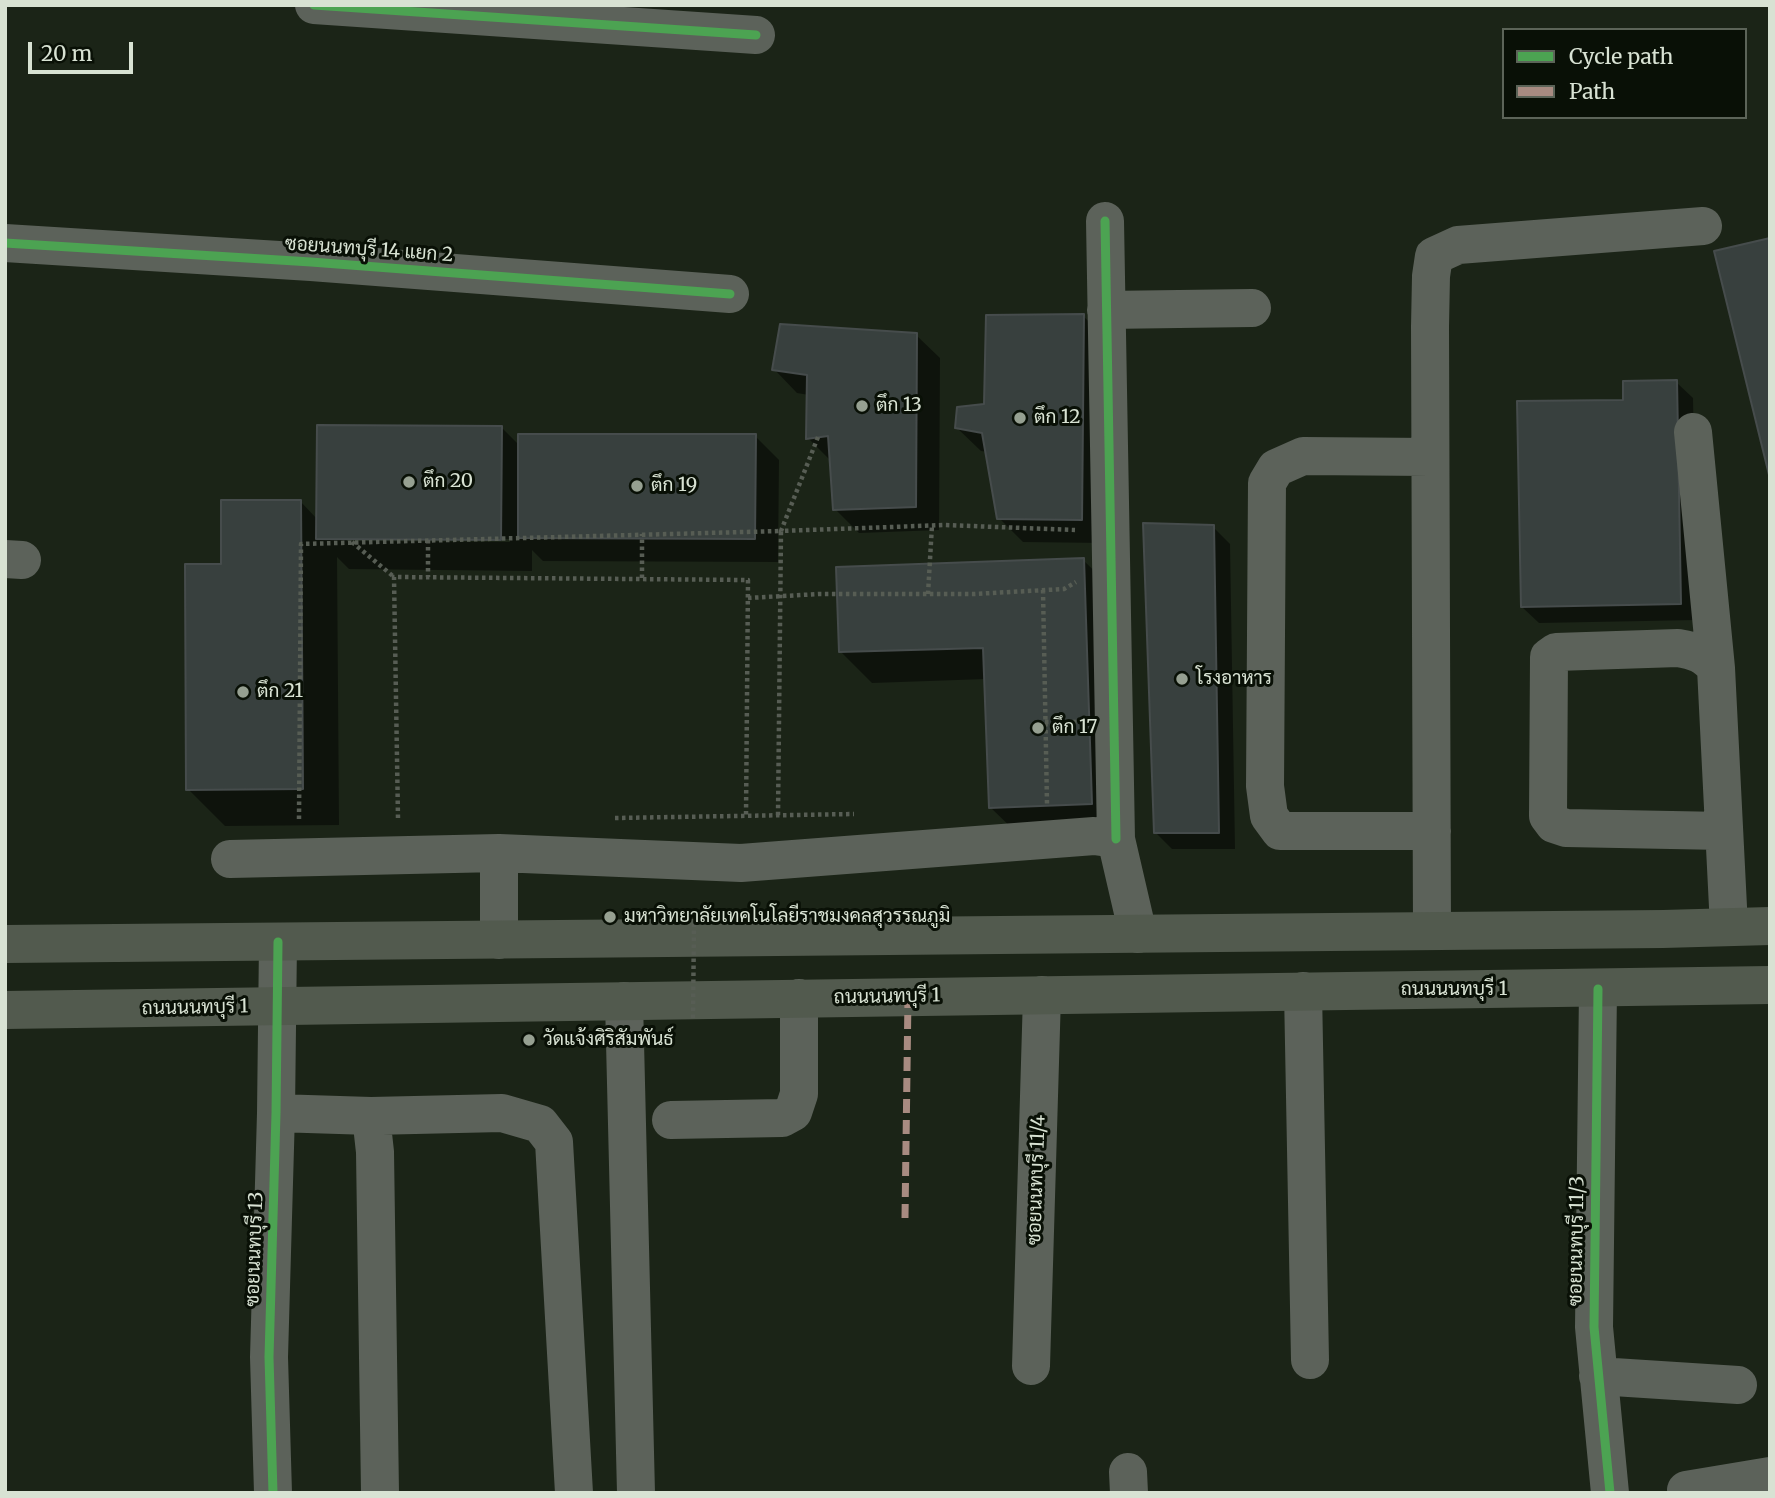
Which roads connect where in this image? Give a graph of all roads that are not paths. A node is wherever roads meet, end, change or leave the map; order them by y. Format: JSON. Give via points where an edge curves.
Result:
{"nodes":[{"id":1,"x":314,"y":5,"type":"edge"},
{"id":2,"x":756,"y":34,"type":"dead end"},
{"id":3,"x":1105,"y":220,"type":"dead end"},
{"id":4,"x":1703,"y":226,"type":"dead end"},
{"id":5,"x":5,"y":243,"type":"edge"},
{"id":6,"x":730,"y":294,"type":"dead end"},
{"id":7,"x":1252,"y":308,"type":"dead end"},
{"id":8,"x":1106,"y":310,"type":"junction"},
{"id":9,"x":1693,"y":432,"type":"dead end"},
{"id":10,"x":1430,"y":457,"type":"junction"},
{"id":11,"x":1716,"y":668,"type":"junction"},
{"id":12,"x":1432,"y":831,"type":"junction"},
{"id":13,"x":1724,"y":831,"type":"junction"},
{"id":14,"x":1115,"y":839,"type":"junction"},
{"id":15,"x":499,"y":853,"type":"junction"},
{"id":16,"x":230,"y":859,"type":"dead end"},
{"id":17,"x":1770,"y":926,"type":"edge"},
{"id":18,"x":1729,"y":927,"type":"junction"},
{"id":19,"x":1433,"y":931,"type":"junction"},
{"id":20,"x":1138,"y":934,"type":"junction"},
{"id":21,"x":499,"y":940,"type":"junction"},
{"id":22,"x":278,"y":942,"type":"junction"},
{"id":23,"x":5,"y":944,"type":"edge"},
{"id":24,"x":1770,"y":985,"type":"edge"},
{"id":25,"x":1598,"y":989,"type":"junction"},
{"id":26,"x":1303,"y":991,"type":"junction"},
{"id":27,"x":1042,"y":995,"type":"junction"},
{"id":28,"x":799,"y":998,"type":"junction"},
{"id":29,"x":624,"y":1001,"type":"junction"},
{"id":30,"x":278,"y":1006,"type":"junction"},
{"id":31,"x":5,"y":1010,"type":"edge"},
{"id":32,"x":276,"y":1113,"type":"junction"},
{"id":33,"x":371,"y":1116,"type":"junction"},
{"id":34,"x":671,"y":1120,"type":"dead end"},
{"id":35,"x":1310,"y":1360,"type":"dead end"},
{"id":36,"x":1031,"y":1366,"type":"dead end"},
{"id":37,"x":1598,"y":1376,"type":"junction"},
{"id":38,"x":1738,"y":1385,"type":"dead end"},
{"id":39,"x":1770,"y":1476,"type":"edge"},
{"id":40,"x":1686,"y":1490,"type":"dead end"},
{"id":41,"x":272,"y":1493,"type":"edge"},
{"id":42,"x":380,"y":1493,"type":"edge"},
{"id":43,"x":573,"y":1493,"type":"edge"},
{"id":44,"x":636,"y":1493,"type":"edge"},
{"id":45,"x":1610,"y":1493,"type":"edge"}],
"edges":[{"from":1,"to":2,"type":"street"},
{"from":3,"to":8,"type":"street"},
{"from":4,"to":10,"type":"street","via":[[1458,245],[1434,256]]},
{"from":5,"to":6,"type":"street","name":"ซอยนนทบุรี 14 แยก 2"},
{"from":7,"to":8,"type":"street"},
{"from":8,"to":14,"type":"street"},
{"from":9,"to":11,"type":"street"},
{"from":10,"to":12,"type":"street"},
{"from":10,"to":12,"type":"street","via":[[1303,456],[1276,468],[1267,483],[1265,786],[1269,816],[1280,831]]},
{"from":11,"to":13,"type":"street"},
{"from":11,"to":13,"type":"street","via":[[1696,651],[1678,648],[1556,652],[1549,657],[1548,816],[1566,828]]},
{"from":12,"to":19,"type":"street"},
{"from":13,"to":18,"type":"street"},
{"from":14,"to":15,"type":"street","via":[[1094,835],[741,863]]},
{"from":14,"to":20,"type":"street"},
{"from":15,"to":16,"type":"street"},
{"from":15,"to":21,"type":"street"},
{"from":17,"to":18,"type":"main road"},
{"from":18,"to":19,"type":"main road"},
{"from":19,"to":20,"type":"main road"},
{"from":20,"to":21,"type":"main road"},
{"from":21,"to":22,"type":"main road"},
{"from":22,"to":23,"type":"main road"},
{"from":22,"to":30,"type":"street","name":"ซอยนนทบุรี 13"},
{"from":24,"to":25,"type":"main road","name":"ถนนนนทบุรี 1"},
{"from":25,"to":26,"type":"main road","name":"ถนนนนทบุรี 1"},
{"from":25,"to":37,"type":"street","name":"ซอยนนทบุรี 11/3","via":[[1594,1327]]},
{"from":26,"to":27,"type":"main road","name":"ถนนนนทบุรี 1"},
{"from":26,"to":35,"type":"street"},
{"from":27,"to":28,"type":"main road","name":"ถนนนนทบุรี 1"},
{"from":27,"to":36,"type":"street","name":"ซอยนนทบุรี 11/4"},
{"from":28,"to":29,"type":"main road","name":"ถนนนนทบุรี 1"},
{"from":28,"to":34,"type":"street","via":[[799,1094],[793,1112],[782,1118]]},
{"from":29,"to":30,"type":"main road","name":"ถนนนนทบุรี 1"},
{"from":29,"to":44,"type":"street"},
{"from":30,"to":31,"type":"main road","name":"ถนนนนทบุรี 1"},
{"from":30,"to":32,"type":"street","name":"ซอยนนทบุรี 13"},
{"from":32,"to":33,"type":"street"},
{"from":32,"to":41,"type":"street","name":"ซอยนนทบุรี 13","via":[[269,1357]]},
{"from":33,"to":42,"type":"street"},
{"from":33,"to":43,"type":"street","via":[[502,1113],[540,1124],[554,1142]]},
{"from":37,"to":38,"type":"street"},
{"from":37,"to":45,"type":"street","name":"ซอยนนทบุรี 11/3"},
{"from":39,"to":40,"type":"street"}]}
